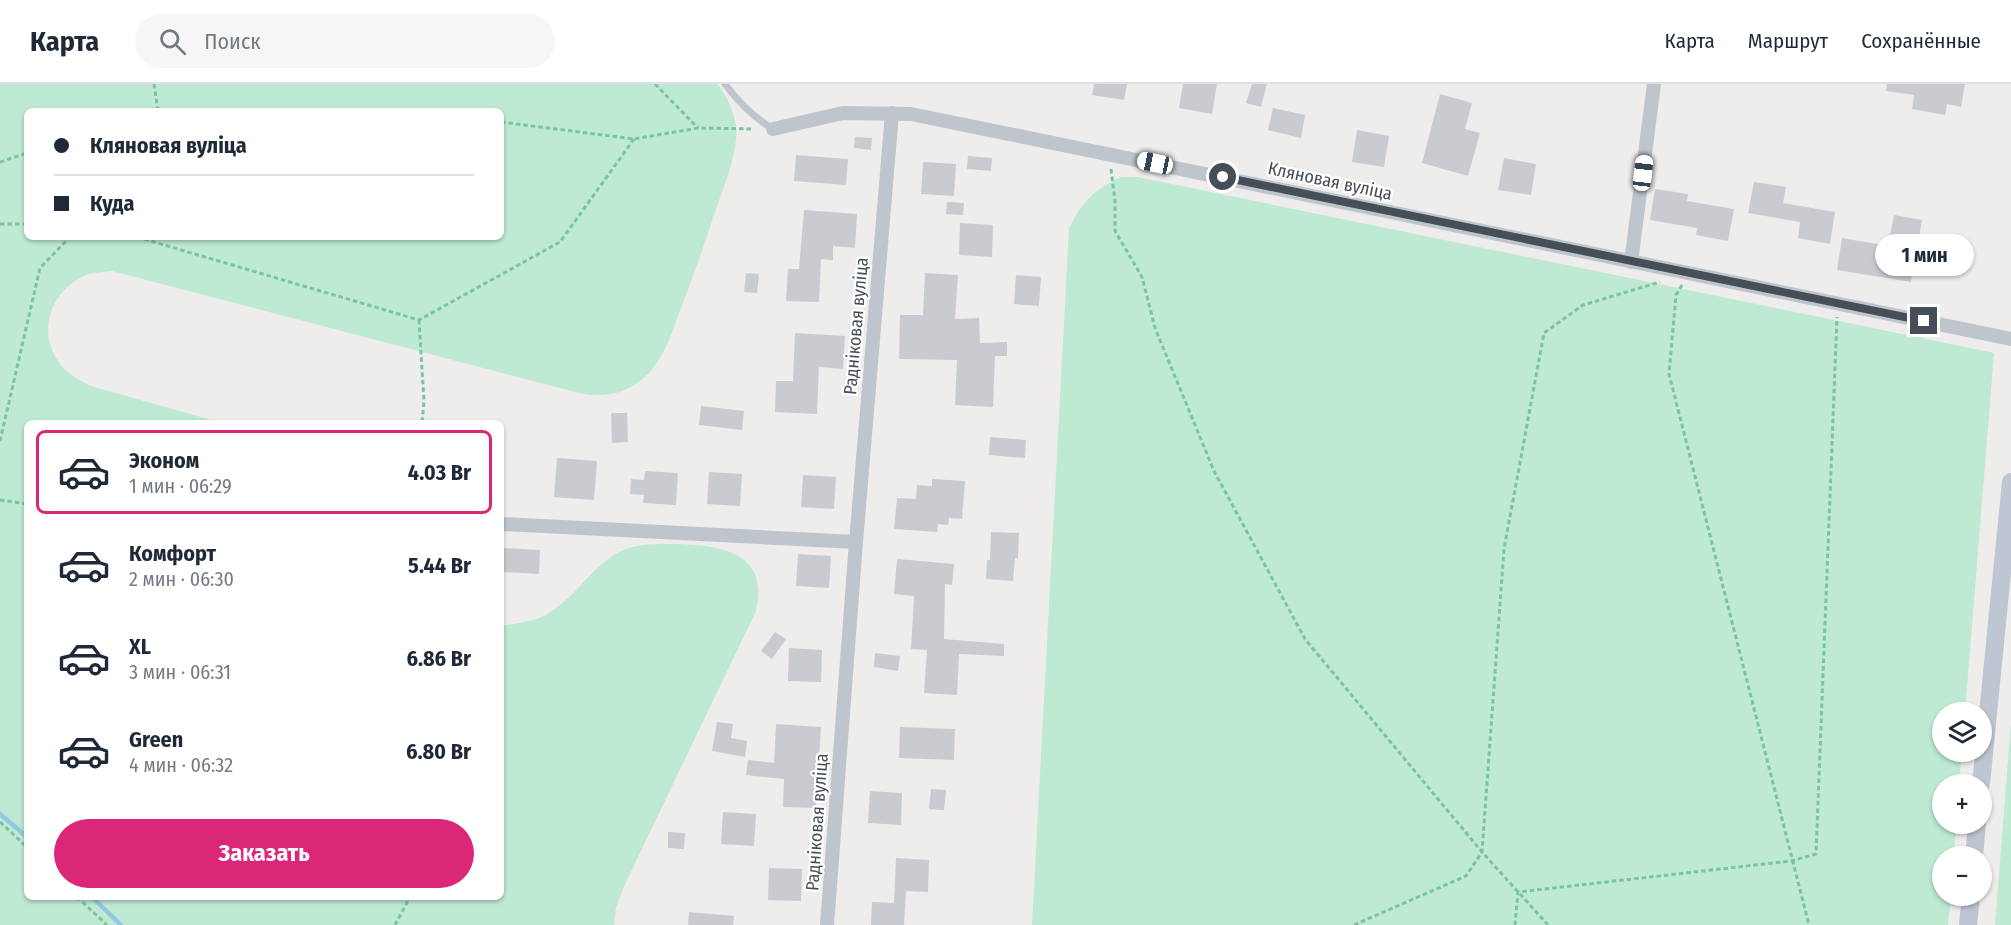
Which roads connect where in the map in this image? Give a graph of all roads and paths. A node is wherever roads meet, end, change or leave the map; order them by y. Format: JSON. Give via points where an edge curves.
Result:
{"nodes":[{"id":1,"x":154,"y":84,"type":"edge"},
{"id":2,"x":655,"y":84,"type":"edge"},
{"id":3,"x":725,"y":84,"type":"edge"},
{"id":4,"x":1654,"y":84,"type":"edge"},
{"id":5,"x":158,"y":108,"type":"edge"},
{"id":6,"x":892,"y":113,"type":"junction"},
{"id":7,"x":504,"y":122,"type":"edge"},
{"id":8,"x":698,"y":128,"type":"junction"},
{"id":9,"x":773,"y":129,"type":"junction"},
{"id":10,"x":634,"y":139,"type":"junction"},
{"id":11,"x":24,"y":154,"type":"edge"},
{"id":12,"x":1109,"y":154,"type":"junction"},
{"id":13,"x":0,"y":162,"type":"edge"},
{"id":14,"x":0,"y":224,"type":"edge"},
{"id":15,"x":24,"y":224,"type":"edge"},
{"id":16,"x":67,"y":240,"type":"edge"},
{"id":17,"x":147,"y":240,"type":"edge"},
{"id":18,"x":1631,"y":262,"type":"junction"},
{"id":19,"x":1689,"y":273,"type":"junction"},
{"id":20,"x":1837,"y":304,"type":"junction"},
{"id":21,"x":419,"y":320,"type":"junction"},
{"id":22,"x":2011,"y":339,"type":"edge"},
{"id":23,"x":422,"y":420,"type":"edge"},
{"id":24,"x":0,"y":441,"type":"edge"},
{"id":25,"x":2011,"y":482,"type":"edge"},
{"id":26,"x":0,"y":500,"type":"edge"},
{"id":27,"x":24,"y":504,"type":"edge"},
{"id":28,"x":504,"y":524,"type":"edge"},
{"id":29,"x":856,"y":542,"type":"junction"},
{"id":30,"x":1982,"y":774,"type":"edge"},
{"id":31,"x":0,"y":822,"type":"edge"},
{"id":32,"x":24,"y":844,"type":"edge"},
{"id":33,"x":1482,"y":852,"type":"junction"},
{"id":34,"x":1791,"y":861,"type":"junction"},
{"id":35,"x":1518,"y":892,"type":"junction"},
{"id":36,"x":80,"y":900,"type":"edge"},
{"id":37,"x":408,"y":900,"type":"edge"},
{"id":38,"x":1970,"y":906,"type":"edge"},
{"id":39,"x":107,"y":925,"type":"edge"},
{"id":40,"x":395,"y":925,"type":"edge"},
{"id":41,"x":827,"y":925,"type":"edge"},
{"id":42,"x":1354,"y":925,"type":"edge"},
{"id":43,"x":1515,"y":925,"type":"edge"},
{"id":44,"x":1548,"y":925,"type":"edge"},
{"id":45,"x":1809,"y":925,"type":"edge"},
{"id":46,"x":1968,"y":925,"type":"edge"}],
"edges":[{"from":1,"to":5,"type":"path"},
{"from":2,"to":8,"type":"path"},
{"from":3,"to":9,"type":"lane","via":[[739,103]]},
{"from":4,"to":18,"type":"street"},
{"from":6,"to":9,"type":"street","name":"Кляновая вуліца","via":[[843,113]]},
{"from":6,"to":12,"type":"street","name":"Кляновая вуліца"},
{"from":6,"to":29,"type":"street","name":"Радніковая вуліца"},
{"from":7,"to":10,"type":"path"},
{"from":8,"to":9,"type":"path"},
{"from":8,"to":10,"type":"path"},
{"from":10,"to":21,"type":"path","via":[[560,242]]},
{"from":11,"to":13,"type":"path"},
{"from":12,"to":18,"type":"street","name":"Кляновая вуліца"},
{"from":12,"to":33,"type":"path","via":[[1115,231],[1142,277],[1155,328],[1214,471],[1305,639]]},
{"from":14,"to":15,"type":"path"},
{"from":16,"to":24,"type":"path","via":[[40,268]]},
{"from":17,"to":21,"type":"path"},
{"from":18,"to":19,"type":"street","name":"Кляновая вуліца"},
{"from":19,"to":20,"type":"street","name":"Кляновая вуліца"},
{"from":19,"to":33,"type":"path","via":[[1583,305],[1544,333],[1504,549]]},
{"from":19,"to":34,"type":"path","via":[[1676,295],[1669,375]]},
{"from":20,"to":22,"type":"street","name":"Кляновая вуліца"},
{"from":20,"to":34,"type":"path","via":[[1816,854]]},
{"from":21,"to":23,"type":"path"},
{"from":25,"to":30,"type":"main road"},
{"from":26,"to":27,"type":"path"},
{"from":28,"to":29,"type":"street"},
{"from":29,"to":41,"type":"street","name":"Радніковая вуліца"},
{"from":31,"to":32,"type":"path"},
{"from":33,"to":35,"type":"path"},
{"from":33,"to":42,"type":"path","via":[[1466,876]]},
{"from":34,"to":35,"type":"path"},
{"from":34,"to":45,"type":"path"},
{"from":35,"to":43,"type":"path"},
{"from":35,"to":44,"type":"path"},
{"from":36,"to":39,"type":"path"},
{"from":37,"to":40,"type":"path"},
{"from":38,"to":46,"type":"main road"}]}
